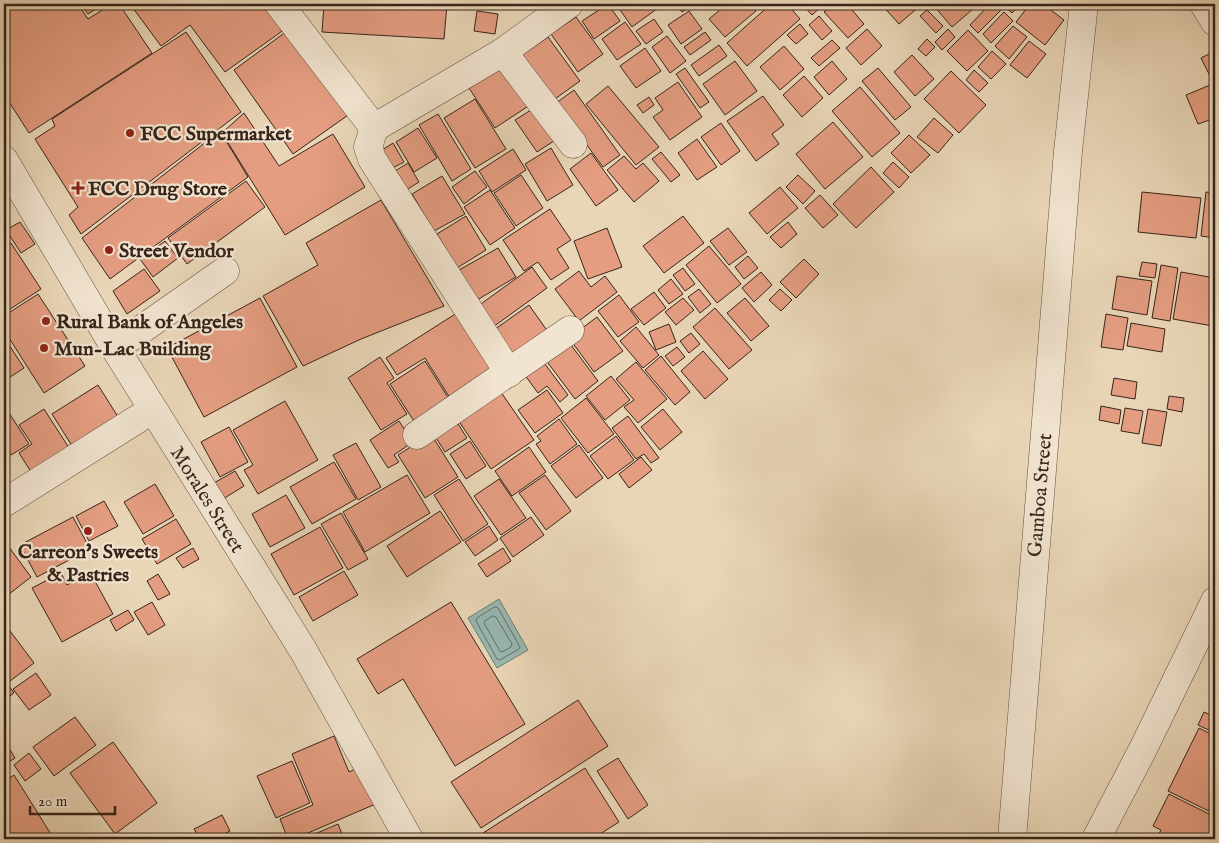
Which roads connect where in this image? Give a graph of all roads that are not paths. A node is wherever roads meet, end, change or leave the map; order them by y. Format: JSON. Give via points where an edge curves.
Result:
{"nodes":[{"id":1,"x":279,"y":4,"type":"edge"},
{"id":2,"x":570,"y":4,"type":"edge"},
{"id":3,"x":1084,"y":4,"type":"edge"},
{"id":4,"x":1204,"y":4,"type":"edge"},
{"id":5,"x":1215,"y":22,"type":"edge"},
{"id":6,"x":503,"y":52,"type":"junction"},
{"id":7,"x":374,"y":128,"type":"junction"},
{"id":8,"x":574,"y":144,"type":"dead end"},
{"id":9,"x":4,"y":160,"type":"edge"},
{"id":10,"x":225,"y":271,"type":"dead end"},
{"id":11,"x":570,"y":330,"type":"dead end"},
{"id":12,"x":114,"y":348,"type":"junction"},
{"id":13,"x":509,"y":373,"type":"junction"},
{"id":14,"x":152,"y":410,"type":"junction"},
{"id":15,"x":418,"y":435,"type":"dead end"},
{"id":16,"x":4,"y":503,"type":"edge"},
{"id":17,"x":1215,"y":601,"type":"edge"},
{"id":18,"x":409,"y":839,"type":"edge"},
{"id":19,"x":1012,"y":839,"type":"edge"},
{"id":20,"x":1096,"y":839,"type":"edge"}],
"edges":[{"from":1,"to":7,"type":"street"},
{"from":2,"to":6,"type":"street"},
{"from":3,"to":19,"type":"street","name":"Gamboa Street","via":[[1068,150]]},
{"from":4,"to":5,"type":"street"},
{"from":6,"to":7,"type":"street"},
{"from":6,"to":8,"type":"street"},
{"from":7,"to":13,"type":"street","via":[[368,147],[372,159]]},
{"from":9,"to":12,"type":"street","name":"Morales Street"},
{"from":10,"to":12,"type":"street"},
{"from":11,"to":13,"type":"street"},
{"from":12,"to":14,"type":"street","name":"Morales Street"},
{"from":13,"to":15,"type":"street"},
{"from":14,"to":16,"type":"street"},
{"from":14,"to":18,"type":"street","name":"Morales Street","via":[[303,650]]},
{"from":17,"to":20,"type":"street"}]}
